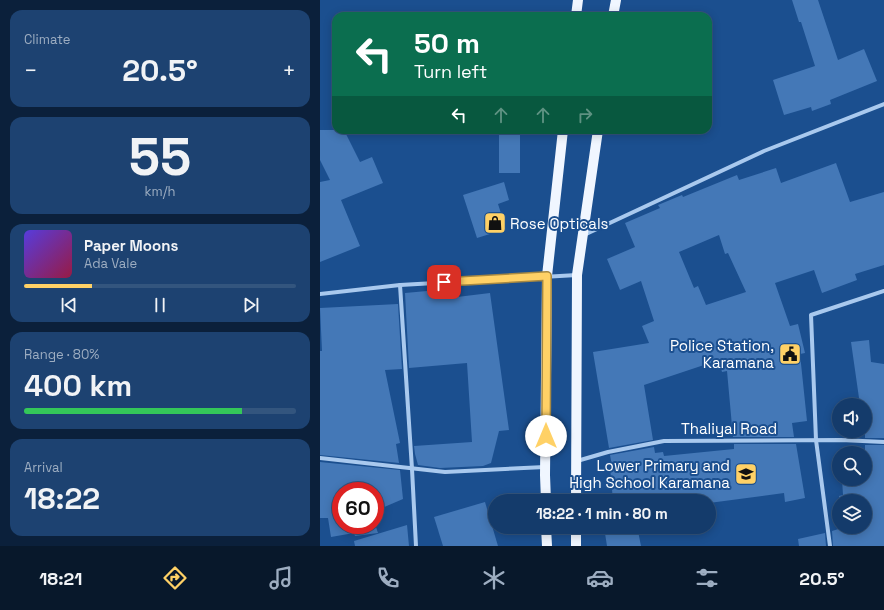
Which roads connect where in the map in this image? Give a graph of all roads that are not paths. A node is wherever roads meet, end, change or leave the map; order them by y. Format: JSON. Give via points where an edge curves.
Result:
{"nodes":[{"id":1,"x":578,"y":0,"type":"edge"},
{"id":2,"x":616,"y":0,"type":"edge"},
{"id":3,"x":576,"y":12,"type":"edge"},
{"id":4,"x":614,"y":12,"type":"edge"},
{"id":5,"x":884,"y":104,"type":"edge"},
{"id":6,"x":563,"y":134,"type":"edge"},
{"id":7,"x":597,"y":134,"type":"edge"},
{"id":8,"x":583,"y":235,"type":"junction"},
{"id":9,"x":578,"y":275,"type":"junction"},
{"id":10,"x":547,"y":276,"type":"junction"},
{"id":11,"x":400,"y":285,"type":"junction"},
{"id":12,"x":884,"y":290,"type":"edge"},
{"id":13,"x":320,"y":294,"type":"edge"},
{"id":14,"x":816,"y":440,"type":"junction"},
{"id":15,"x":884,"y":442,"type":"edge"},
{"id":16,"x":320,"y":458,"type":"edge"},
{"id":17,"x":576,"y":461,"type":"junction"},
{"id":18,"x":545,"y":467,"type":"junction"},
{"id":19,"x":412,"y":469,"type":"junction"},
{"id":20,"x":546,"y":494,"type":"edge"},
{"id":21,"x":576,"y":494,"type":"edge"},
{"id":22,"x":546,"y":534,"type":"edge"},
{"id":23,"x":576,"y":534,"type":"edge"},
{"id":24,"x":416,"y":546,"type":"edge"},
{"id":25,"x":547,"y":546,"type":"edge"},
{"id":26,"x":576,"y":546,"type":"edge"},
{"id":27,"x":830,"y":546,"type":"edge"}],
"edges":[{"from":1,"to":3,"type":"main road"},
{"from":2,"to":4,"type":"main road"},
{"from":5,"to":8,"type":"street","via":[[764,152]]},
{"from":6,"to":10,"type":"main road"},
{"from":7,"to":8,"type":"main road"},
{"from":8,"to":9,"type":"main road"},
{"from":9,"to":10,"type":"street"},
{"from":9,"to":17,"type":"main road"},
{"from":10,"to":11,"type":"street"},
{"from":10,"to":18,"type":"main road"},
{"from":11,"to":13,"type":"street"},
{"from":11,"to":19,"type":"street"},
{"from":12,"to":14,"type":"street","via":[[811,315]]},
{"from":14,"to":15,"type":"street","name":"Thaliyal Road"},
{"from":14,"to":17,"type":"street","name":"Thaliyal Road","via":[[664,441]]},
{"from":14,"to":27,"type":"street"},
{"from":16,"to":19,"type":"street"},
{"from":17,"to":21,"type":"main road"},
{"from":18,"to":19,"type":"street","via":[[445,472]]},
{"from":18,"to":20,"type":"main road"},
{"from":19,"to":24,"type":"street"},
{"from":22,"to":25,"type":"main road"},
{"from":23,"to":26,"type":"main road"}]}
